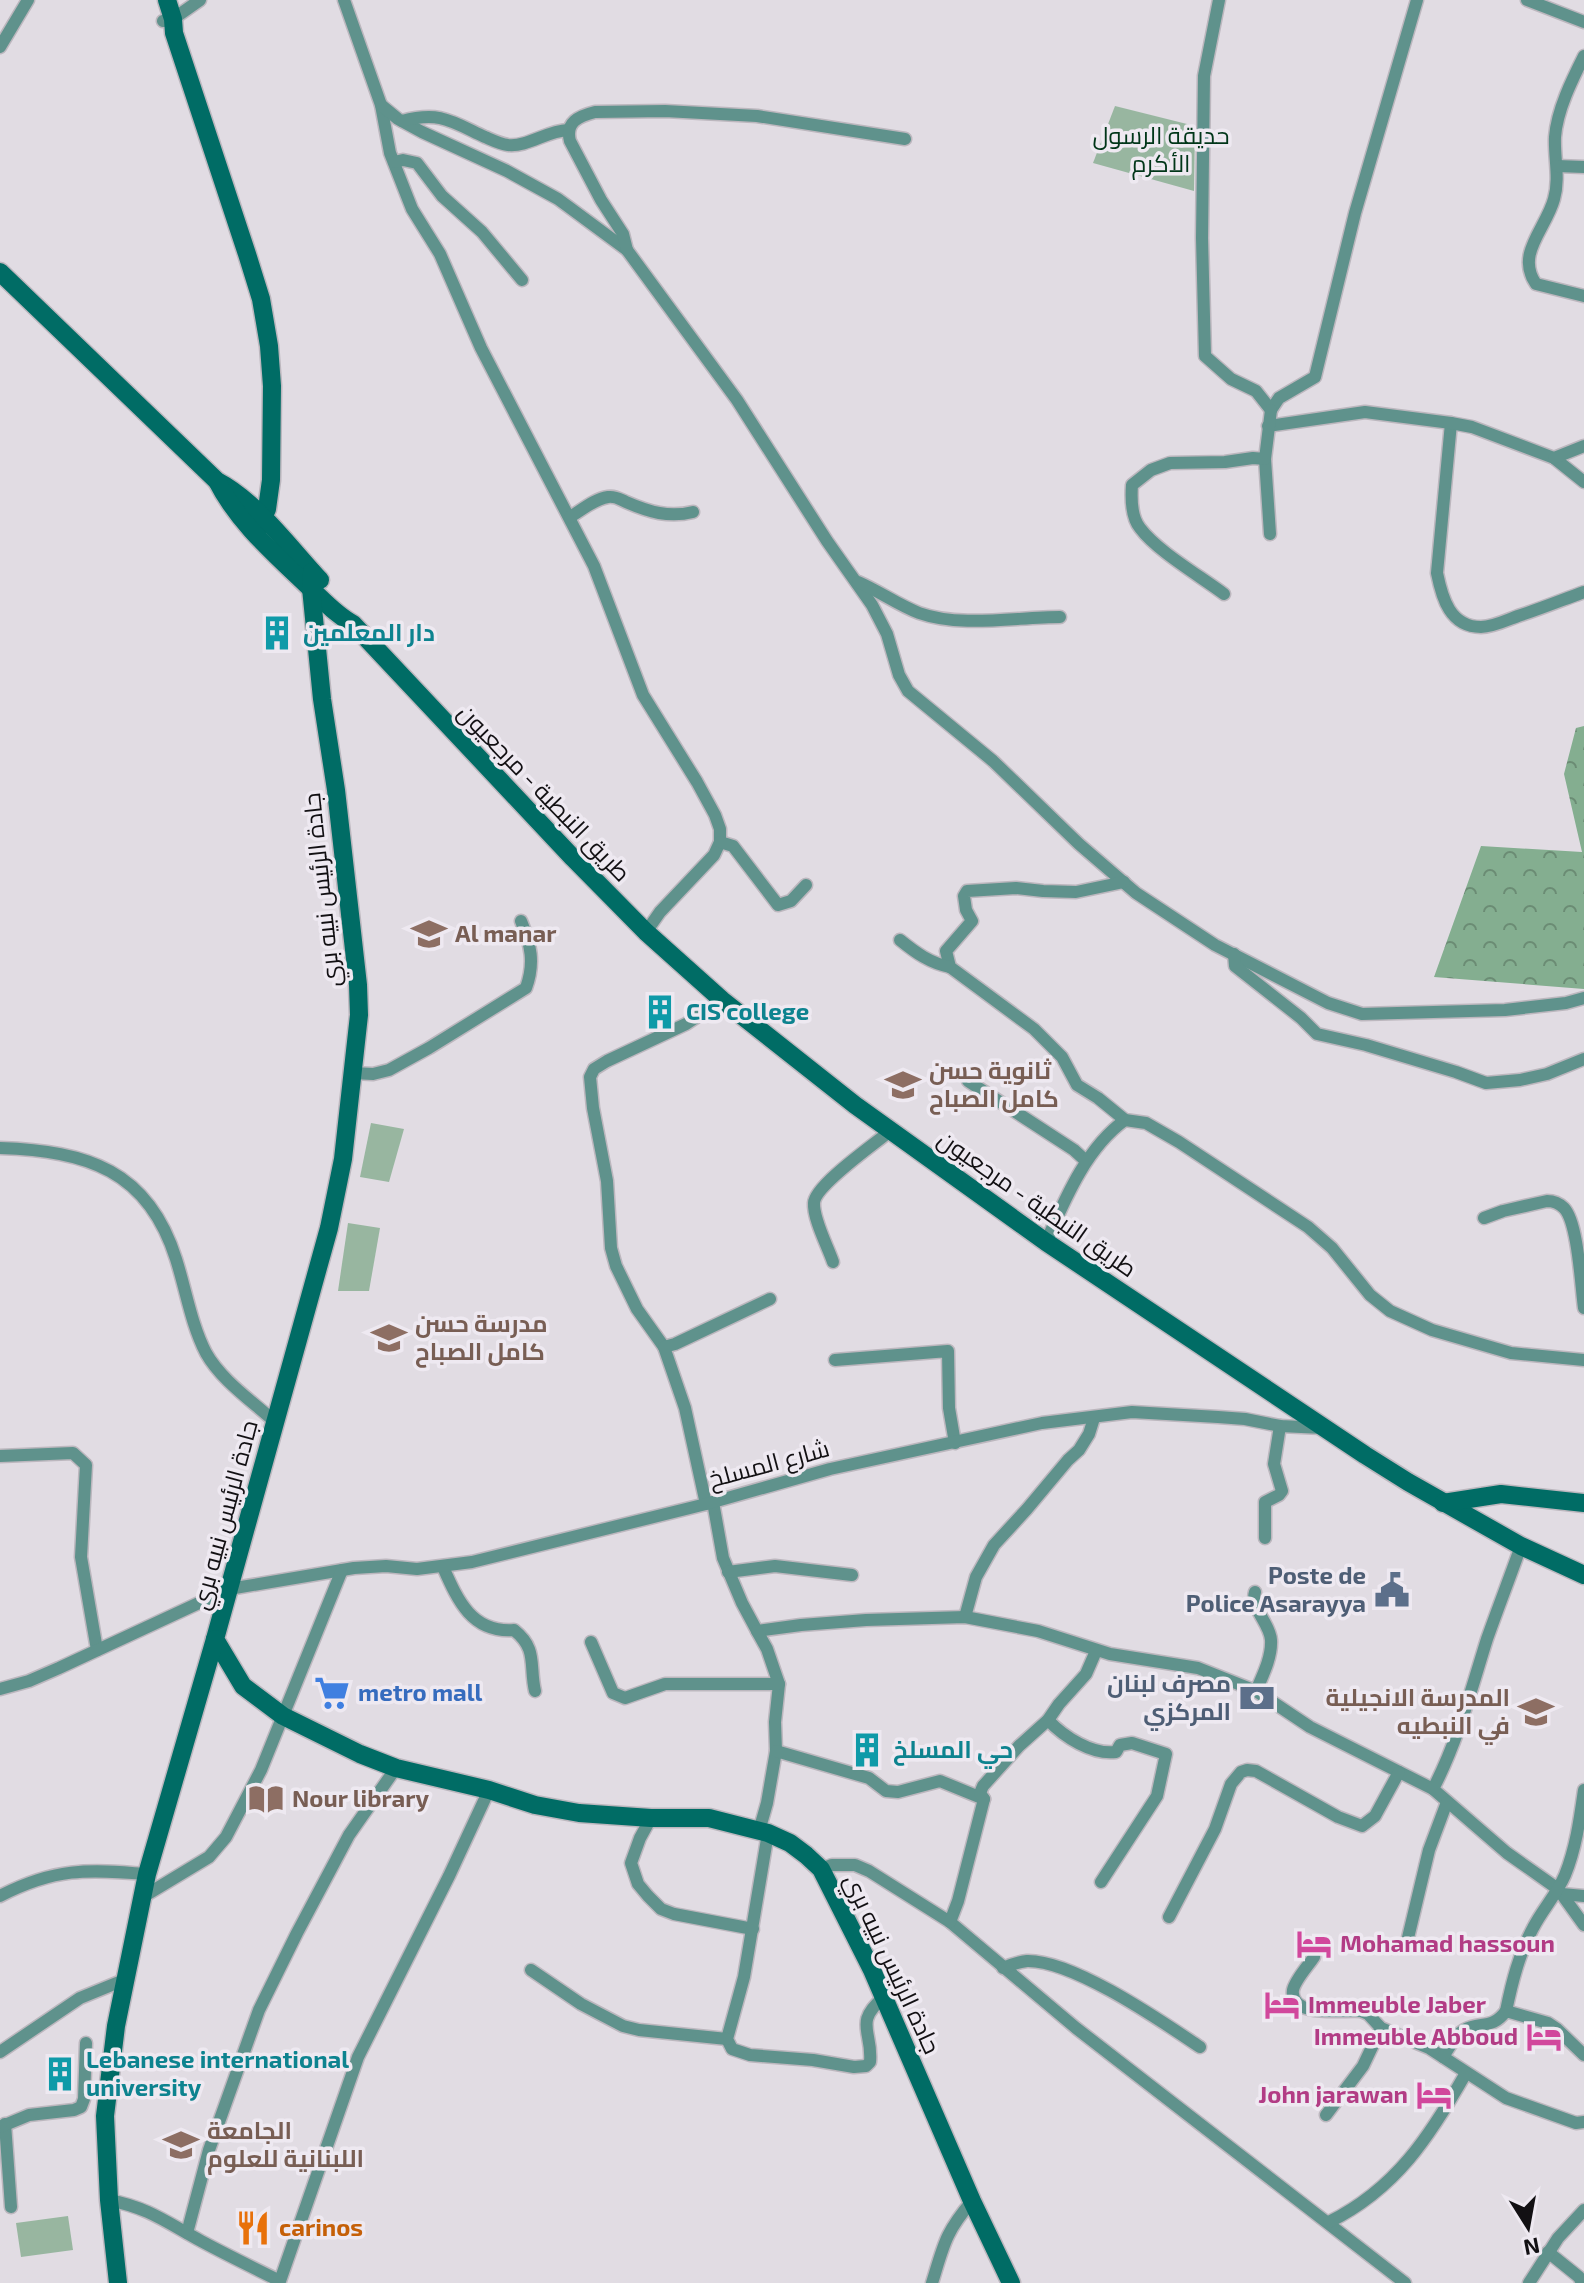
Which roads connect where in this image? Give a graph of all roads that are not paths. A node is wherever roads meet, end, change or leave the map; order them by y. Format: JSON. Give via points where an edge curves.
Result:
{"nodes":[{"id":1,"x":28,"y":0,"type":"edge"},
{"id":2,"x":157,"y":0,"type":"edge"},
{"id":3,"x":167,"y":0,"type":"edge"},
{"id":4,"x":200,"y":0,"type":"edge"},
{"id":5,"x":344,"y":0,"type":"edge"},
{"id":6,"x":1219,"y":0,"type":"edge"},
{"id":7,"x":1417,"y":0,"type":"edge"},
{"id":8,"x":1527,"y":0,"type":"edge"},
{"id":9,"x":1584,"y":22,"type":"edge"},
{"id":10,"x":170,"y":25,"type":"junction"},
{"id":11,"x":0,"y":47,"type":"edge"},
{"id":12,"x":1584,"y":56,"type":"edge"},
{"id":13,"x":381,"y":105,"type":"junction"},
{"id":14,"x":402,"y":121,"type":"junction"},
{"id":15,"x":568,"y":130,"type":"junction"},
{"id":16,"x":905,"y":139,"type":"dead end"},
{"id":17,"x":394,"y":162,"type":"junction"},
{"id":18,"x":1557,"y":166,"type":"junction"},
{"id":19,"x":1584,"y":167,"type":"edge"},
{"id":20,"x":627,"y":250,"type":"junction"},
{"id":21,"x":0,"y":272,"type":"edge"},
{"id":22,"x":522,"y":280,"type":"dead end"},
{"id":23,"x":1584,"y":296,"type":"edge"},
{"id":24,"x":1271,"y":410,"type":"junction"},
{"id":25,"x":1451,"y":423,"type":"junction"},
{"id":26,"x":1268,"y":426,"type":"junction"},
{"id":27,"x":1584,"y":446,"type":"edge"},
{"id":28,"x":1554,"y":458,"type":"junction"},
{"id":29,"x":1265,"y":459,"type":"junction"},
{"id":30,"x":1584,"y":482,"type":"edge"},
{"id":31,"x":693,"y":512,"type":"dead end"},
{"id":32,"x":570,"y":517,"type":"junction"},
{"id":33,"x":260,"y":526,"type":"junction"},
{"id":34,"x":1270,"y":534,"type":"dead end"},
{"id":35,"x":307,"y":576,"type":"junction"},
{"id":36,"x":855,"y":581,"type":"junction"},
{"id":37,"x":1584,"y":592,"type":"edge"},
{"id":38,"x":1224,"y":594,"type":"dead end"},
{"id":39,"x":1060,"y":617,"type":"dead end"},
{"id":40,"x":720,"y":842,"type":"junction"},
{"id":41,"x":1124,"y":882,"type":"junction"},
{"id":42,"x":806,"y":885,"type":"dead end"},
{"id":43,"x":521,"y":921,"type":"dead end"},
{"id":44,"x":646,"y":932,"type":"junction"},
{"id":45,"x":900,"y":940,"type":"dead end"},
{"id":46,"x":1234,"y":954,"type":"junction"},
{"id":47,"x":950,"y":967,"type":"junction"},
{"id":48,"x":1584,"y":998,"type":"edge"},
{"id":49,"x":722,"y":1000,"type":"junction"},
{"id":50,"x":1584,"y":1059,"type":"edge"},
{"id":51,"x":352,"y":1073,"type":"junction"},
{"id":52,"x":968,"y":1081,"type":"dead end"},
{"id":53,"x":1125,"y":1120,"type":"junction"},
{"id":54,"x":890,"y":1131,"type":"junction"},
{"id":55,"x":0,"y":1148,"type":"edge"},
{"id":56,"x":1086,"y":1161,"type":"junction"},
{"id":57,"x":1484,"y":1218,"type":"dead end"},
{"id":58,"x":1046,"y":1242,"type":"junction"},
{"id":59,"x":833,"y":1262,"type":"dead end"},
{"id":60,"x":770,"y":1299,"type":"dead end"},
{"id":61,"x":1584,"y":1308,"type":"edge"},
{"id":62,"x":664,"y":1347,"type":"junction"},
{"id":63,"x":835,"y":1360,"type":"dead end"},
{"id":64,"x":1584,"y":1360,"type":"edge"},
{"id":65,"x":1094,"y":1418,"type":"junction"},
{"id":66,"x":275,"y":1422,"type":"junction"},
{"id":67,"x":1280,"y":1426,"type":"junction"},
{"id":68,"x":1323,"y":1428,"type":"junction"},
{"id":69,"x":955,"y":1443,"type":"junction"},
{"id":70,"x":0,"y":1456,"type":"edge"},
{"id":71,"x":709,"y":1503,"type":"junction"},
{"id":72,"x":1443,"y":1503,"type":"junction"},
{"id":73,"x":1584,"y":1503,"type":"edge"},
{"id":74,"x":1265,"y":1538,"type":"dead end"},
{"id":75,"x":1521,"y":1546,"type":"junction"},
{"id":76,"x":443,"y":1567,"type":"junction"},
{"id":77,"x":1581,"y":1569,"type":"edge"},
{"id":78,"x":342,"y":1570,"type":"junction"},
{"id":79,"x":728,"y":1572,"type":"junction"},
{"id":80,"x":852,"y":1575,"type":"dead end"},
{"id":81,"x":229,"y":1589,"type":"junction"},
{"id":82,"x":1255,"y":1592,"type":"dead end"},
{"id":83,"x":965,"y":1617,"type":"junction"},
{"id":84,"x":757,"y":1631,"type":"junction"},
{"id":85,"x":215,"y":1639,"type":"junction"},
{"id":86,"x":591,"y":1642,"type":"dead end"},
{"id":87,"x":97,"y":1650,"type":"junction"},
{"id":88,"x":1096,"y":1651,"type":"junction"},
{"id":89,"x":779,"y":1684,"type":"junction"},
{"id":90,"x":0,"y":1689,"type":"edge"},
{"id":91,"x":535,"y":1691,"type":"dead end"},
{"id":92,"x":1256,"y":1691,"type":"junction"},
{"id":93,"x":283,"y":1716,"type":"junction"},
{"id":94,"x":1048,"y":1720,"type":"junction"},
{"id":95,"x":776,"y":1751,"type":"junction"},
{"id":96,"x":396,"y":1768,"type":"junction"},
{"id":97,"x":1399,"y":1772,"type":"junction"},
{"id":98,"x":1433,"y":1789,"type":"junction"},
{"id":99,"x":489,"y":1790,"type":"junction"},
{"id":100,"x":1584,"y":1790,"type":"edge"},
{"id":101,"x":984,"y":1799,"type":"junction"},
{"id":102,"x":1447,"y":1802,"type":"junction"},
{"id":103,"x":651,"y":1818,"type":"junction"},
{"id":104,"x":763,"y":1832,"type":"junction"},
{"id":105,"x":821,"y":1869,"type":"junction"},
{"id":106,"x":147,"y":1874,"type":"junction"},
{"id":107,"x":1101,"y":1882,"type":"dead end"},
{"id":108,"x":1560,"y":1892,"type":"junction"},
{"id":109,"x":0,"y":1896,"type":"edge"},
{"id":110,"x":1584,"y":1896,"type":"edge"},
{"id":111,"x":141,"y":1898,"type":"junction"},
{"id":112,"x":1169,"y":1917,"type":"dead end"},
{"id":113,"x":950,"y":1922,"type":"junction"},
{"id":114,"x":1584,"y":1925,"type":"edge"},
{"id":115,"x":753,"y":1929,"type":"junction"},
{"id":116,"x":1407,"y":1942,"type":"dead end"},
{"id":117,"x":1314,"y":1957,"type":"dead end"},
{"id":118,"x":1003,"y":1968,"type":"junction"},
{"id":119,"x":531,"y":1970,"type":"dead end"},
{"id":120,"x":124,"y":1980,"type":"junction"},
{"id":121,"x":884,"y":1997,"type":"junction"},
{"id":122,"x":1506,"y":2011,"type":"junction"},
{"id":123,"x":1381,"y":2028,"type":"junction"},
{"id":124,"x":727,"y":2039,"type":"junction"},
{"id":125,"x":86,"y":2043,"type":"dead end"},
{"id":126,"x":1200,"y":2047,"type":"dead end"},
{"id":127,"x":0,"y":2052,"type":"edge"},
{"id":128,"x":1584,"y":2055,"type":"edge"},
{"id":129,"x":1443,"y":2057,"type":"junction"},
{"id":130,"x":1466,"y":2073,"type":"junction"},
{"id":131,"x":1326,"y":2115,"type":"dead end"},
{"id":132,"x":1584,"y":2122,"type":"edge"},
{"id":133,"x":3,"y":2125,"type":"edge"},
{"id":134,"x":109,"y":2200,"type":"junction"},
{"id":135,"x":972,"y":2201,"type":"junction"},
{"id":136,"x":11,"y":2207,"type":"dead end"},
{"id":137,"x":1584,"y":2210,"type":"edge"},
{"id":138,"x":1329,"y":2222,"type":"junction"},
{"id":139,"x":187,"y":2233,"type":"junction"},
{"id":140,"x":1548,"y":2252,"type":"junction"},
{"id":141,"x":281,"y":2282,"type":"edge"},
{"id":142,"x":118,"y":2283,"type":"edge"},
{"id":143,"x":932,"y":2283,"type":"edge"},
{"id":144,"x":1011,"y":2283,"type":"edge"},
{"id":145,"x":1405,"y":2283,"type":"edge"},
{"id":146,"x":1529,"y":2283,"type":"edge"},
{"id":147,"x":1582,"y":2283,"type":"edge"}],
"edges":[{"from":1,"to":11,"type":"street"},
{"from":2,"to":10,"type":"main road"},
{"from":3,"to":10,"type":"main road"},
{"from":4,"to":10,"type":"street"},
{"from":5,"to":13,"type":"street"},
{"from":6,"to":24,"type":"street","via":[[1204,76],[1205,356],[1231,379],[1256,391]]},
{"from":7,"to":24,"type":"street","via":[[1355,213],[1315,377],[1279,398]]},
{"from":8,"to":9,"type":"street"},
{"from":10,"to":33,"type":"main road","via":[[263,311],[272,386],[271,480]]},
{"from":12,"to":18,"type":"street","via":[[1558,122]]},
{"from":13,"to":14,"type":"street"},
{"from":13,"to":17,"type":"street"},
{"from":14,"to":15,"type":"street","via":[[438,116],[497,143],[516,145]]},
{"from":14,"to":20,"type":"street","via":[[558,199]]},
{"from":15,"to":16,"type":"street","via":[[576,119],[595,112],[665,111],[757,116]]},
{"from":15,"to":20,"type":"street"},
{"from":17,"to":22,"type":"street","via":[[417,163]]},
{"from":17,"to":32,"type":"street","via":[[412,209],[440,254],[481,348]]},
{"from":18,"to":19,"type":"street"},
{"from":18,"to":23,"type":"street","via":[[1554,199],[1527,267],[1536,284]]},
{"from":20,"to":36,"type":"street","via":[[737,400]]},
{"from":21,"to":33,"type":"main road","name":"طريق النبطية - مرجعيون","via":[[229,488]]},
{"from":24,"to":26,"type":"street"},
{"from":25,"to":26,"type":"street","via":[[1365,412]]},
{"from":25,"to":28,"type":"street"},
{"from":25,"to":37,"type":"street","via":[[1437,573],[1449,611],[1480,627]]},
{"from":26,"to":29,"type":"street"},
{"from":27,"to":28,"type":"street"},
{"from":28,"to":30,"type":"street"},
{"from":29,"to":34,"type":"street"},
{"from":29,"to":38,"type":"street","via":[[1170,463],[1132,485],[1138,527]]},
{"from":31,"to":32,"type":"street","via":[[664,515],[614,496]]},
{"from":32,"to":40,"type":"street","via":[[643,695],[715,815]]},
{"from":33,"to":35,"type":"main road","name":"طريق النبطية - مرجعيون"},
{"from":35,"to":44,"type":"main road","name":"طريق النبطية - مرجعيون","via":[[348,613]]},
{"from":35,"to":51,"type":"main road","name":"جادة الرئيس نبيه بري","via":[[305,615],[319,670],[356,961],[359,1015]]},
{"from":36,"to":39,"type":"street","via":[[931,616]]},
{"from":36,"to":41,"type":"street","via":[[880,618],[908,691]]},
{"from":40,"to":42,"type":"street","via":[[733,846],[778,905],[791,901]]},
{"from":40,"to":44,"type":"street"},
{"from":41,"to":46,"type":"street"},
{"from":41,"to":47,"type":"street","via":[[1076,892],[967,891],[966,910],[972,921],[946,951]]},
{"from":43,"to":51,"type":"street","via":[[532,955],[526,988],[389,1070]]},
{"from":44,"to":49,"type":"main road","name":"طريق النبطية - مرجعيون"},
{"from":45,"to":47,"type":"street","via":[[920,956]]},
{"from":46,"to":48,"type":"street","via":[[1328,1003],[1362,1014],[1505,1010]]},
{"from":46,"to":50,"type":"street","via":[[1235,966],[1317,1034],[1330,1038],[1486,1083],[1547,1074]]},
{"from":47,"to":53,"type":"street","via":[[1021,1017],[1062,1057],[1077,1085]]},
{"from":49,"to":54,"type":"main road","name":"طريق النبطية - مرجعيون"},
{"from":49,"to":62,"type":"street","via":[[686,1024],[607,1061],[590,1077],[607,1181],[611,1248],[637,1309]]},
{"from":51,"to":66,"type":"main road","name":"جادة الرئيس نبيه بري","via":[[329,1228]]},
{"from":52,"to":56,"type":"street"},
{"from":53,"to":56,"type":"street"},
{"from":53,"to":64,"type":"street","via":[[1146,1123],[1296,1217],[1390,1311],[1432,1330],[1511,1353]]},
{"from":54,"to":58,"type":"main road","name":"طريق النبطية - مرجعيون"},
{"from":54,"to":59,"type":"street","via":[[818,1191],[816,1215]]},
{"from":55,"to":66,"type":"street","via":[[78,1158],[119,1175],[137,1190],[167,1231],[207,1354]]},
{"from":56,"to":58,"type":"street"},
{"from":57,"to":61,"type":"street","via":[[1547,1201],[1563,1207],[1571,1222]]},
{"from":58,"to":68,"type":"main road","name":"طريق النبطية - مرجعيون"},
{"from":60,"to":62,"type":"street"},
{"from":62,"to":71,"type":"street"},
{"from":63,"to":69,"type":"street","via":[[948,1351]]},
{"from":65,"to":67,"type":"street","name":"شارع المسلخ","via":[[1162,1413]]},
{"from":65,"to":69,"type":"street","name":"شارع المسلخ","via":[[1042,1423]]},
{"from":65,"to":83,"type":"street","via":[[1079,1450],[994,1545],[976,1577]]},
{"from":66,"to":81,"type":"main road","name":"جادة الرئيس نبيه بري"},
{"from":67,"to":68,"type":"street","name":"شارع المسلخ"},
{"from":67,"to":74,"type":"street","via":[[1274,1464],[1282,1491],[1265,1502]]},
{"from":68,"to":72,"type":"main road","name":"طريق النبطية - مرجعيون"},
{"from":69,"to":71,"type":"street","name":"شارع المسلخ","via":[[830,1469]]},
{"from":70,"to":87,"type":"street","via":[[73,1453],[86,1465],[81,1557]]},
{"from":71,"to":76,"type":"street","name":"شارع المسلخ"},
{"from":71,"to":79,"type":"street"},
{"from":72,"to":73,"type":"main road","via":[[1501,1494]]},
{"from":72,"to":75,"type":"main road","name":"طريق النبطية - مرجعيون"},
{"from":75,"to":77,"type":"main road","name":"طريق النبطية - مرجعيون"},
{"from":75,"to":98,"type":"street","via":[[1470,1700]]},
{"from":76,"to":78,"type":"street","name":"شارع المسلخ"},
{"from":76,"to":91,"type":"street","via":[[452,1589],[478,1622],[497,1631],[514,1630],[526,1639]]},
{"from":78,"to":81,"type":"street","name":"شارع المسلخ"},
{"from":78,"to":93,"type":"street"},
{"from":79,"to":80,"type":"street","via":[[775,1566]]},
{"from":79,"to":84,"type":"street"},
{"from":81,"to":85,"type":"main road","name":"جادة الرئيس نبيه بري"},
{"from":81,"to":87,"type":"street","name":"شارع المسلخ"},
{"from":82,"to":92,"type":"street","via":[[1254,1602],[1271,1640]]},
{"from":83,"to":84,"type":"street"},
{"from":83,"to":88,"type":"street","via":[[1038,1631]]},
{"from":84,"to":89,"type":"street"},
{"from":85,"to":93,"type":"main road","name":"جادة الرئيس نبيه بري","via":[[243,1686]]},
{"from":85,"to":106,"type":"main road"},
{"from":86,"to":89,"type":"street","via":[[613,1693],[625,1698],[665,1684]]},
{"from":87,"to":90,"type":"street","name":"شارع المسلخ"},
{"from":88,"to":92,"type":"street","via":[[1198,1668]]},
{"from":88,"to":94,"type":"street","via":[[1086,1674]]},
{"from":89,"to":95,"type":"street"},
{"from":92,"to":97,"type":"street","via":[[1310,1727]]},
{"from":93,"to":96,"type":"main road","name":"جادة الرئيس نبيه بري"},
{"from":93,"to":111,"type":"street","via":[[226,1837],[209,1857]]},
{"from":94,"to":101,"type":"street","via":[[988,1780],[980,1793]]},
{"from":94,"to":107,"type":"street","via":[[1070,1739],[1101,1751],[1116,1752],[1120,1745],[1132,1743],[1166,1754],[1157,1796]]},
{"from":95,"to":101,"type":"street","via":[[869,1778],[886,1791],[940,1781]]},
{"from":95,"to":104,"type":"street"},
{"from":96,"to":99,"type":"main road","name":"جادة الرئيس نبيه بري"},
{"from":96,"to":139,"type":"street","via":[[349,1835],[259,2010],[209,2150]]},
{"from":97,"to":98,"type":"street"},
{"from":97,"to":112,"type":"street","via":[[1375,1816],[1362,1826],[1256,1771],[1241,1772]]},
{"from":98,"to":102,"type":"street"},
{"from":99,"to":103,"type":"main road","name":"جادة الرئيس نبيه بري","via":[[579,1813]]},
{"from":99,"to":141,"type":"street","via":[[358,2057]]},
{"from":100,"to":108,"type":"street"},
{"from":101,"to":113,"type":"street"},
{"from":102,"to":108,"type":"street"},
{"from":102,"to":116,"type":"street","via":[[1429,1850]]},
{"from":103,"to":104,"type":"main road","name":"جادة الرئيس نبيه بري","via":[[709,1818]]},
{"from":103,"to":115,"type":"street","via":[[631,1863],[648,1896],[674,1914]]},
{"from":104,"to":105,"type":"main road","name":"جادة الرئيس نبيه بري","via":[[790,1843]]},
{"from":104,"to":115,"type":"street"},
{"from":105,"to":113,"type":"street","via":[[855,1865]]},
{"from":105,"to":121,"type":"main road","name":"جادة الرئيس نبيه بري"},
{"from":106,"to":109,"type":"street","via":[[63,1872]]},
{"from":106,"to":111,"type":"main road"},
{"from":108,"to":110,"type":"street"},
{"from":108,"to":114,"type":"street"},
{"from":108,"to":122,"type":"street","via":[[1533,1927]]},
{"from":111,"to":120,"type":"main road"},
{"from":113,"to":118,"type":"street"},
{"from":115,"to":124,"type":"street"},
{"from":117,"to":123,"type":"street","via":[[1294,1987],[1296,2001],[1314,2011],[1361,2011]]},
{"from":118,"to":126,"type":"street","via":[[1026,1961],[1070,1971]]},
{"from":118,"to":138,"type":"street"},
{"from":119,"to":124,"type":"street","via":[[623,2026]]},
{"from":120,"to":127,"type":"street","via":[[80,1998]]},
{"from":120,"to":134,"type":"main road","via":[[105,2116]]},
{"from":121,"to":124,"type":"street","via":[[867,2016],[871,2055],[866,2066],[750,2055],[732,2049]]},
{"from":121,"to":135,"type":"main road","name":"جادة الرئيس نبيه بري"},
{"from":122,"to":128,"type":"street","via":[[1548,2023]]},
{"from":122,"to":129,"type":"street","via":[[1495,2023],[1459,2033]]},
{"from":123,"to":129,"type":"street"},
{"from":123,"to":131,"type":"street","via":[[1363,2066]]},
{"from":125,"to":133,"type":"street","via":[[81,2107]]},
{"from":129,"to":130,"type":"street"},
{"from":130,"to":132,"type":"street","via":[[1506,2098]]},
{"from":130,"to":138,"type":"street","via":[[1427,2137],[1395,2176]]},
{"from":133,"to":136,"type":"street"},
{"from":134,"to":139,"type":"street","via":[[141,2208]]},
{"from":134,"to":142,"type":"main road"},
{"from":135,"to":143,"type":"street","via":[[952,2224]]},
{"from":135,"to":144,"type":"main road","name":"جادة الرئيس نبيه بري"},
{"from":137,"to":140,"type":"street"},
{"from":138,"to":145,"type":"street"},
{"from":139,"to":141,"type":"street"},
{"from":140,"to":146,"type":"street"},
{"from":140,"to":147,"type":"street"}]}
